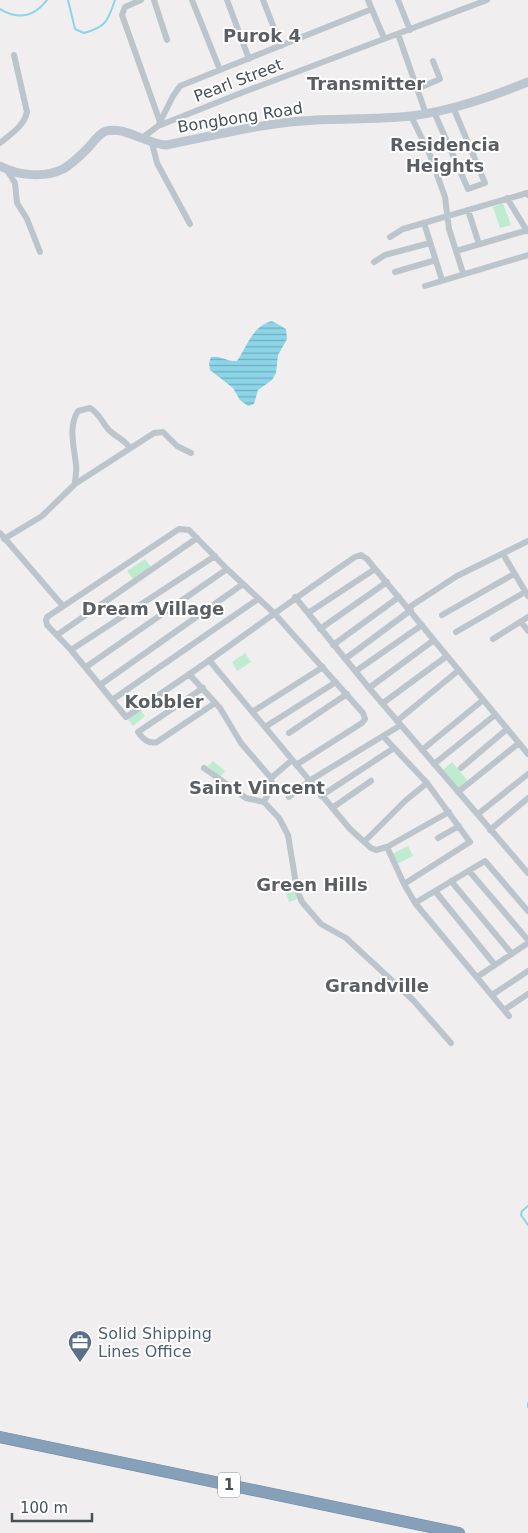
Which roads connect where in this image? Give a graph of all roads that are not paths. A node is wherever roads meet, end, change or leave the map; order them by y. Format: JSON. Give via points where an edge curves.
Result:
{"nodes":[{"id":1,"x":141,"y":0,"type":"edge"},
{"id":2,"x":154,"y":0,"type":"edge"},
{"id":3,"x":192,"y":0,"type":"edge"},
{"id":4,"x":227,"y":0,"type":"edge"},
{"id":5,"x":262,"y":0,"type":"edge"},
{"id":6,"x":368,"y":0,"type":"edge"},
{"id":7,"x":398,"y":0,"type":"edge"},
{"id":8,"x":487,"y":0,"type":"edge"},
{"id":9,"x":372,"y":9,"type":"junction"},
{"id":10,"x":410,"y":30,"type":"junction"},
{"id":11,"x":398,"y":34,"type":"junction"},
{"id":12,"x":384,"y":38,"type":"junction"},
{"id":13,"x":167,"y":40,"type":"dead end"},
{"id":14,"x":281,"y":46,"type":"junction"},
{"id":15,"x":14,"y":55,"type":"dead end"},
{"id":16,"x":249,"y":59,"type":"junction"},
{"id":17,"x":433,"y":61,"type":"dead end"},
{"id":18,"x":220,"y":70,"type":"junction"},
{"id":19,"x":528,"y":82,"type":"edge"},
{"id":20,"x":417,"y":89,"type":"junction"},
{"id":21,"x":454,"y":107,"type":"junction"},
{"id":22,"x":430,"y":113,"type":"junction"},
{"id":23,"x":412,"y":116,"type":"junction"},
{"id":24,"x":159,"y":124,"type":"junction"},
{"id":25,"x":142,"y":138,"type":"junction"},
{"id":26,"x":152,"y":142,"type":"junction"},
{"id":27,"x":0,"y":143,"type":"edge"},
{"id":28,"x":3,"y":168,"type":"edge"},
{"id":29,"x":528,"y":195,"type":"edge"},
{"id":30,"x":507,"y":198,"type":"junction"},
{"id":31,"x":468,"y":210,"type":"junction"},
{"id":32,"x":446,"y":216,"type":"junction"},
{"id":33,"x":424,"y":223,"type":"junction"},
{"id":34,"x":190,"y":224,"type":"dead end"},
{"id":35,"x":528,"y":230,"type":"edge"},
{"id":36,"x":390,"y":237,"type":"dead end"},
{"id":37,"x":430,"y":243,"type":"junction"},
{"id":38,"x":479,"y":244,"type":"junction"},
{"id":39,"x":456,"y":251,"type":"junction"},
{"id":40,"x":40,"y":252,"type":"dead end"},
{"id":41,"x":528,"y":255,"type":"edge"},
{"id":42,"x":436,"y":260,"type":"junction"},
{"id":43,"x":374,"y":262,"type":"dead end"},
{"id":44,"x":395,"y":272,"type":"dead end"},
{"id":45,"x":463,"y":274,"type":"junction"},
{"id":46,"x":442,"y":280,"type":"junction"},
{"id":47,"x":425,"y":286,"type":"dead end"},
{"id":48,"x":130,"y":448,"type":"junction"},
{"id":49,"x":191,"y":453,"type":"dead end"},
{"id":50,"x":75,"y":484,"type":"junction"},
{"id":51,"x":2,"y":536,"type":"edge"},
{"id":52,"x":197,"y":538,"type":"junction"},
{"id":53,"x":528,"y":541,"type":"edge"},
{"id":54,"x":503,"y":554,"type":"junction"},
{"id":55,"x":215,"y":556,"type":"junction"},
{"id":56,"x":227,"y":569,"type":"junction"},
{"id":57,"x":375,"y":569,"type":"junction"},
{"id":58,"x":514,"y":574,"type":"junction"},
{"id":59,"x":386,"y":582,"type":"junction"},
{"id":60,"x":243,"y":584,"type":"junction"},
{"id":61,"x":527,"y":594,"type":"edge"},
{"id":62,"x":295,"y":597,"type":"junction"},
{"id":63,"x":399,"y":597,"type":"junction"},
{"id":64,"x":258,"y":599,"type":"junction"},
{"id":65,"x":63,"y":606,"type":"junction"},
{"id":66,"x":409,"y":609,"type":"junction"},
{"id":67,"x":308,"y":613,"type":"junction"},
{"id":68,"x":274,"y":614,"type":"junction"},
{"id":69,"x":442,"y":615,"type":"dead end"},
{"id":70,"x":528,"y":617,"type":"edge"},
{"id":71,"x":521,"y":622,"type":"junction"},
{"id":72,"x":422,"y":625,"type":"junction"},
{"id":73,"x":320,"y":629,"type":"junction"},
{"id":74,"x":528,"y":631,"type":"edge"},
{"id":75,"x":456,"y":632,"type":"dead end"},
{"id":76,"x":57,"y":635,"type":"junction"},
{"id":77,"x":493,"y":639,"type":"dead end"},
{"id":78,"x":434,"y":640,"type":"junction"},
{"id":79,"x":333,"y":645,"type":"junction"},
{"id":80,"x":71,"y":650,"type":"junction"},
{"id":81,"x":447,"y":656,"type":"junction"},
{"id":82,"x":345,"y":659,"type":"junction"},
{"id":83,"x":209,"y":660,"type":"junction"},
{"id":84,"x":86,"y":667,"type":"junction"},
{"id":85,"x":323,"y":667,"type":"junction"},
{"id":86,"x":459,"y":670,"type":"junction"},
{"id":87,"x":356,"y":672,"type":"junction"},
{"id":88,"x":189,"y":674,"type":"junction"},
{"id":89,"x":336,"y":682,"type":"junction"},
{"id":90,"x":100,"y":685,"type":"junction"},
{"id":91,"x":203,"y":688,"type":"junction"},
{"id":92,"x":369,"y":688,"type":"junction"},
{"id":93,"x":347,"y":694,"type":"junction"},
{"id":94,"x":112,"y":700,"type":"junction"},
{"id":95,"x":484,"y":700,"type":"junction"},
{"id":96,"x":215,"y":703,"type":"junction"},
{"id":97,"x":383,"y":703,"type":"junction"},
{"id":98,"x":252,"y":712,"type":"junction"},
{"id":99,"x":495,"y":715,"type":"junction"},
{"id":100,"x":399,"y":723,"type":"junction"},
{"id":101,"x":265,"y":727,"type":"junction"},
{"id":102,"x":508,"y":729,"type":"junction"},
{"id":103,"x":289,"y":733,"type":"dead end"},
{"id":104,"x":383,"y":736,"type":"junction"},
{"id":105,"x":519,"y":743,"type":"junction"},
{"id":106,"x":394,"y":748,"type":"junction"},
{"id":107,"x":422,"y":750,"type":"junction"},
{"id":108,"x":528,"y":754,"type":"edge"},
{"id":109,"x":294,"y":763,"type":"junction"},
{"id":110,"x":434,"y":764,"type":"junction"},
{"id":111,"x":204,"y":768,"type":"dead end"},
{"id":112,"x":461,"y":768,"type":"dead end"},
{"id":113,"x":528,"y":774,"type":"edge"},
{"id":114,"x":271,"y":778,"type":"junction"},
{"id":115,"x":309,"y":781,"type":"junction"},
{"id":116,"x":372,"y":781,"type":"dead end"},
{"id":117,"x":427,"y":783,"type":"junction"},
{"id":118,"x":458,"y":792,"type":"junction"},
{"id":119,"x":321,"y":796,"type":"junction"},
{"id":120,"x":289,"y":797,"type":"dead end"},
{"id":121,"x":528,"y":798,"type":"edge"},
{"id":122,"x":264,"y":802,"type":"junction"},
{"id":123,"x":332,"y":808,"type":"junction"},
{"id":124,"x":449,"y":812,"type":"junction"},
{"id":125,"x":478,"y":814,"type":"junction"},
{"id":126,"x":459,"y":826,"type":"junction"},
{"id":127,"x":490,"y":830,"type":"junction"},
{"id":128,"x":438,"y":838,"type":"dead end"},
{"id":129,"x":364,"y":842,"type":"junction"},
{"id":130,"x":387,"y":847,"type":"junction"},
{"id":131,"x":469,"y":871,"type":"junction"},
{"id":132,"x":528,"y":873,"type":"edge"},
{"id":133,"x":451,"y":881,"type":"junction"},
{"id":134,"x":404,"y":884,"type":"junction"},
{"id":135,"x":435,"y":891,"type":"junction"},
{"id":136,"x":525,"y":902,"type":"edge"},
{"id":137,"x":415,"y":903,"type":"junction"},
{"id":138,"x":528,"y":911,"type":"edge"},
{"id":139,"x":528,"y":941,"type":"edge"},
{"id":140,"x":512,"y":954,"type":"junction"},
{"id":141,"x":495,"y":965,"type":"junction"},
{"id":142,"x":528,"y":970,"type":"edge"},
{"id":143,"x":477,"y":977,"type":"junction"},
{"id":144,"x":528,"y":994,"type":"edge"},
{"id":145,"x":492,"y":995,"type":"junction"},
{"id":146,"x":504,"y":1010,"type":"junction"},
{"id":147,"x":509,"y":1016,"type":"dead end"},
{"id":148,"x":451,"y":1043,"type":"dead end"},
{"id":149,"x":0,"y":1437,"type":"edge"},
{"id":150,"x":459,"y":1533,"type":"edge"}],
"edges":[{"from":1,"to":24,"type":"street","via":[[125,7],[122,15]]},
{"from":2,"to":13,"type":"street"},
{"from":3,"to":18,"type":"street"},
{"from":4,"to":16,"type":"street"},
{"from":5,"to":14,"type":"street"},
{"from":6,"to":9,"type":"street"},
{"from":7,"to":10,"type":"street"},
{"from":8,"to":10,"type":"street","name":"Pearl Street"},
{"from":9,"to":12,"type":"street"},
{"from":9,"to":14,"type":"street"},
{"from":10,"to":11,"type":"street","name":"Pearl Street"},
{"from":11,"to":12,"type":"street","name":"Pearl Street"},
{"from":11,"to":20,"type":"street"},
{"from":12,"to":24,"type":"street","name":"Pearl Street"},
{"from":14,"to":16,"type":"street"},
{"from":15,"to":27,"type":"street","via":[[27,112],[21,126]]},
{"from":16,"to":18,"type":"street"},
{"from":17,"to":20,"type":"street","via":[[440,79]]},
{"from":18,"to":24,"type":"street","via":[[180,86]]},
{"from":19,"to":21,"type":"street","name":"Bongbong Road"},
{"from":20,"to":22,"type":"street"},
{"from":21,"to":22,"type":"street","name":"Bongbong Road"},
{"from":21,"to":22,"type":"street","via":[[485,183],[468,189]]},
{"from":22,"to":23,"type":"street","name":"Bongbong Road"},
{"from":23,"to":26,"type":"street","name":"Bongbong Road","via":[[300,121],[166,145]]},
{"from":23,"to":32,"type":"street","via":[[445,197]]},
{"from":24,"to":25,"type":"street","name":"Pearl Street"},
{"from":25,"to":26,"type":"street","name":"Bongbong Road"},
{"from":25,"to":28,"type":"street","name":"Bongbong Road","via":[[108,130],[73,162],[58,171],[31,174]]},
{"from":26,"to":34,"type":"street","via":[[157,163]]},
{"from":28,"to":40,"type":"street","via":[[15,183],[17,203]]},
{"from":29,"to":30,"type":"street"},
{"from":30,"to":31,"type":"street"},
{"from":30,"to":35,"type":"street"},
{"from":31,"to":32,"type":"street"},
{"from":31,"to":38,"type":"street"},
{"from":32,"to":33,"type":"street"},
{"from":32,"to":39,"type":"street"},
{"from":33,"to":36,"type":"street"},
{"from":33,"to":37,"type":"street"},
{"from":35,"to":38,"type":"street"},
{"from":37,"to":42,"type":"street"},
{"from":37,"to":43,"type":"street","via":[[385,255]]},
{"from":38,"to":39,"type":"street"},
{"from":39,"to":45,"type":"street"},
{"from":41,"to":45,"type":"street"},
{"from":42,"to":44,"type":"street"},
{"from":42,"to":46,"type":"street"},
{"from":45,"to":46,"type":"street"},
{"from":46,"to":47,"type":"street"},
{"from":48,"to":49,"type":"street","via":[[163,432],[177,446]]},
{"from":48,"to":50,"type":"street"},
{"from":48,"to":50,"type":"street","via":[[110,431],[96,411],[90,408],[78,411],[72,425]]},
{"from":50,"to":51,"type":"street","via":[[42,516]]},
{"from":51,"to":65,"type":"street"},
{"from":52,"to":55,"type":"street"},
{"from":52,"to":65,"type":"street","via":[[186,529],[179,529]]},
{"from":52,"to":76,"type":"street"},
{"from":53,"to":54,"type":"street"},
{"from":54,"to":58,"type":"street"},
{"from":54,"to":66,"type":"street","via":[[457,576]]},
{"from":55,"to":56,"type":"street"},
{"from":55,"to":80,"type":"street"},
{"from":56,"to":60,"type":"street"},
{"from":56,"to":84,"type":"street"},
{"from":57,"to":59,"type":"street"},
{"from":57,"to":62,"type":"street","via":[[358,555]]},
{"from":57,"to":67,"type":"street"},
{"from":58,"to":61,"type":"street"},
{"from":58,"to":69,"type":"street"},
{"from":59,"to":63,"type":"street"},
{"from":59,"to":73,"type":"street"},
{"from":60,"to":64,"type":"street"},
{"from":60,"to":90,"type":"street"},
{"from":61,"to":75,"type":"street"},
{"from":62,"to":67,"type":"street"},
{"from":62,"to":68,"type":"street"},
{"from":63,"to":66,"type":"street"},
{"from":63,"to":79,"type":"street"},
{"from":64,"to":68,"type":"street"},
{"from":64,"to":94,"type":"street"},
{"from":65,"to":76,"type":"street","via":[[46,620]]},
{"from":66,"to":72,"type":"street"},
{"from":66,"to":82,"type":"street"},
{"from":67,"to":73,"type":"street"},
{"from":68,"to":83,"type":"street"},
{"from":68,"to":85,"type":"street"},
{"from":70,"to":71,"type":"street"},
{"from":71,"to":74,"type":"street"},
{"from":71,"to":77,"type":"street"},
{"from":72,"to":78,"type":"street"},
{"from":72,"to":87,"type":"street"},
{"from":73,"to":79,"type":"street"},
{"from":76,"to":80,"type":"street"},
{"from":78,"to":81,"type":"street"},
{"from":78,"to":92,"type":"street"},
{"from":79,"to":82,"type":"street"},
{"from":80,"to":84,"type":"street"},
{"from":81,"to":86,"type":"street"},
{"from":81,"to":97,"type":"street"},
{"from":82,"to":87,"type":"street"},
{"from":83,"to":88,"type":"street"},
{"from":83,"to":98,"type":"street"},
{"from":84,"to":90,"type":"street"},
{"from":85,"to":89,"type":"street"},
{"from":85,"to":98,"type":"street"},
{"from":86,"to":95,"type":"street"},
{"from":86,"to":100,"type":"street"},
{"from":87,"to":92,"type":"street"},
{"from":88,"to":91,"type":"street"},
{"from":88,"to":94,"type":"street","via":[[126,717]]},
{"from":89,"to":93,"type":"street"},
{"from":89,"to":101,"type":"street"},
{"from":90,"to":94,"type":"street"},
{"from":91,"to":96,"type":"street"},
{"from":91,"to":96,"type":"street","via":[[138,732],[146,741],[157,742]]},
{"from":92,"to":97,"type":"street"},
{"from":93,"to":103,"type":"street"},
{"from":93,"to":109,"type":"street","via":[[363,713],[363,722]]},
{"from":95,"to":99,"type":"street"},
{"from":95,"to":107,"type":"street"},
{"from":96,"to":114,"type":"street"},
{"from":97,"to":100,"type":"street"},
{"from":98,"to":101,"type":"street"},
{"from":99,"to":102,"type":"street"},
{"from":99,"to":110,"type":"street"},
{"from":100,"to":104,"type":"street"},
{"from":100,"to":107,"type":"street"},
{"from":101,"to":109,"type":"street"},
{"from":102,"to":105,"type":"street"},
{"from":102,"to":112,"type":"street"},
{"from":104,"to":106,"type":"street"},
{"from":104,"to":115,"type":"street"},
{"from":105,"to":108,"type":"street"},
{"from":105,"to":118,"type":"street"},
{"from":106,"to":117,"type":"street"},
{"from":106,"to":119,"type":"street"},
{"from":107,"to":110,"type":"street"},
{"from":109,"to":114,"type":"street"},
{"from":109,"to":115,"type":"street"},
{"from":110,"to":118,"type":"street"},
{"from":111,"to":122,"type":"street","via":[[246,798]]},
{"from":113,"to":125,"type":"street"},
{"from":114,"to":122,"type":"street","via":[[272,786]]},
{"from":115,"to":119,"type":"street"},
{"from":115,"to":120,"type":"street"},
{"from":116,"to":123,"type":"street"},
{"from":117,"to":124,"type":"street"},
{"from":117,"to":129,"type":"street"},
{"from":118,"to":125,"type":"street"},
{"from":119,"to":123,"type":"street"},
{"from":121,"to":127,"type":"street"},
{"from":122,"to":148,"type":"street","via":[[286,829],[302,902],[321,924],[350,942],[413,1000]]},
{"from":123,"to":129,"type":"street"},
{"from":124,"to":126,"type":"street"},
{"from":124,"to":130,"type":"street"},
{"from":125,"to":127,"type":"street"},
{"from":126,"to":128,"type":"street"},
{"from":126,"to":134,"type":"street","via":[[470,842]]},
{"from":127,"to":132,"type":"street"},
{"from":129,"to":130,"type":"street","via":[[376,850]]},
{"from":130,"to":134,"type":"street"},
{"from":131,"to":133,"type":"street"},
{"from":131,"to":136,"type":"street","via":[[485,861]]},
{"from":131,"to":139,"type":"street"},
{"from":133,"to":135,"type":"street"},
{"from":133,"to":140,"type":"street"},
{"from":134,"to":137,"type":"street"},
{"from":135,"to":137,"type":"street"},
{"from":135,"to":141,"type":"street"},
{"from":136,"to":138,"type":"street"},
{"from":137,"to":143,"type":"street"},
{"from":139,"to":140,"type":"street"},
{"from":140,"to":141,"type":"street"},
{"from":141,"to":143,"type":"street"},
{"from":142,"to":145,"type":"street"},
{"from":143,"to":145,"type":"street"},
{"from":144,"to":146,"type":"street"},
{"from":145,"to":146,"type":"street"},
{"from":146,"to":147,"type":"street"},
{"from":149,"to":150,"type":"highway","number":"1"}]}
